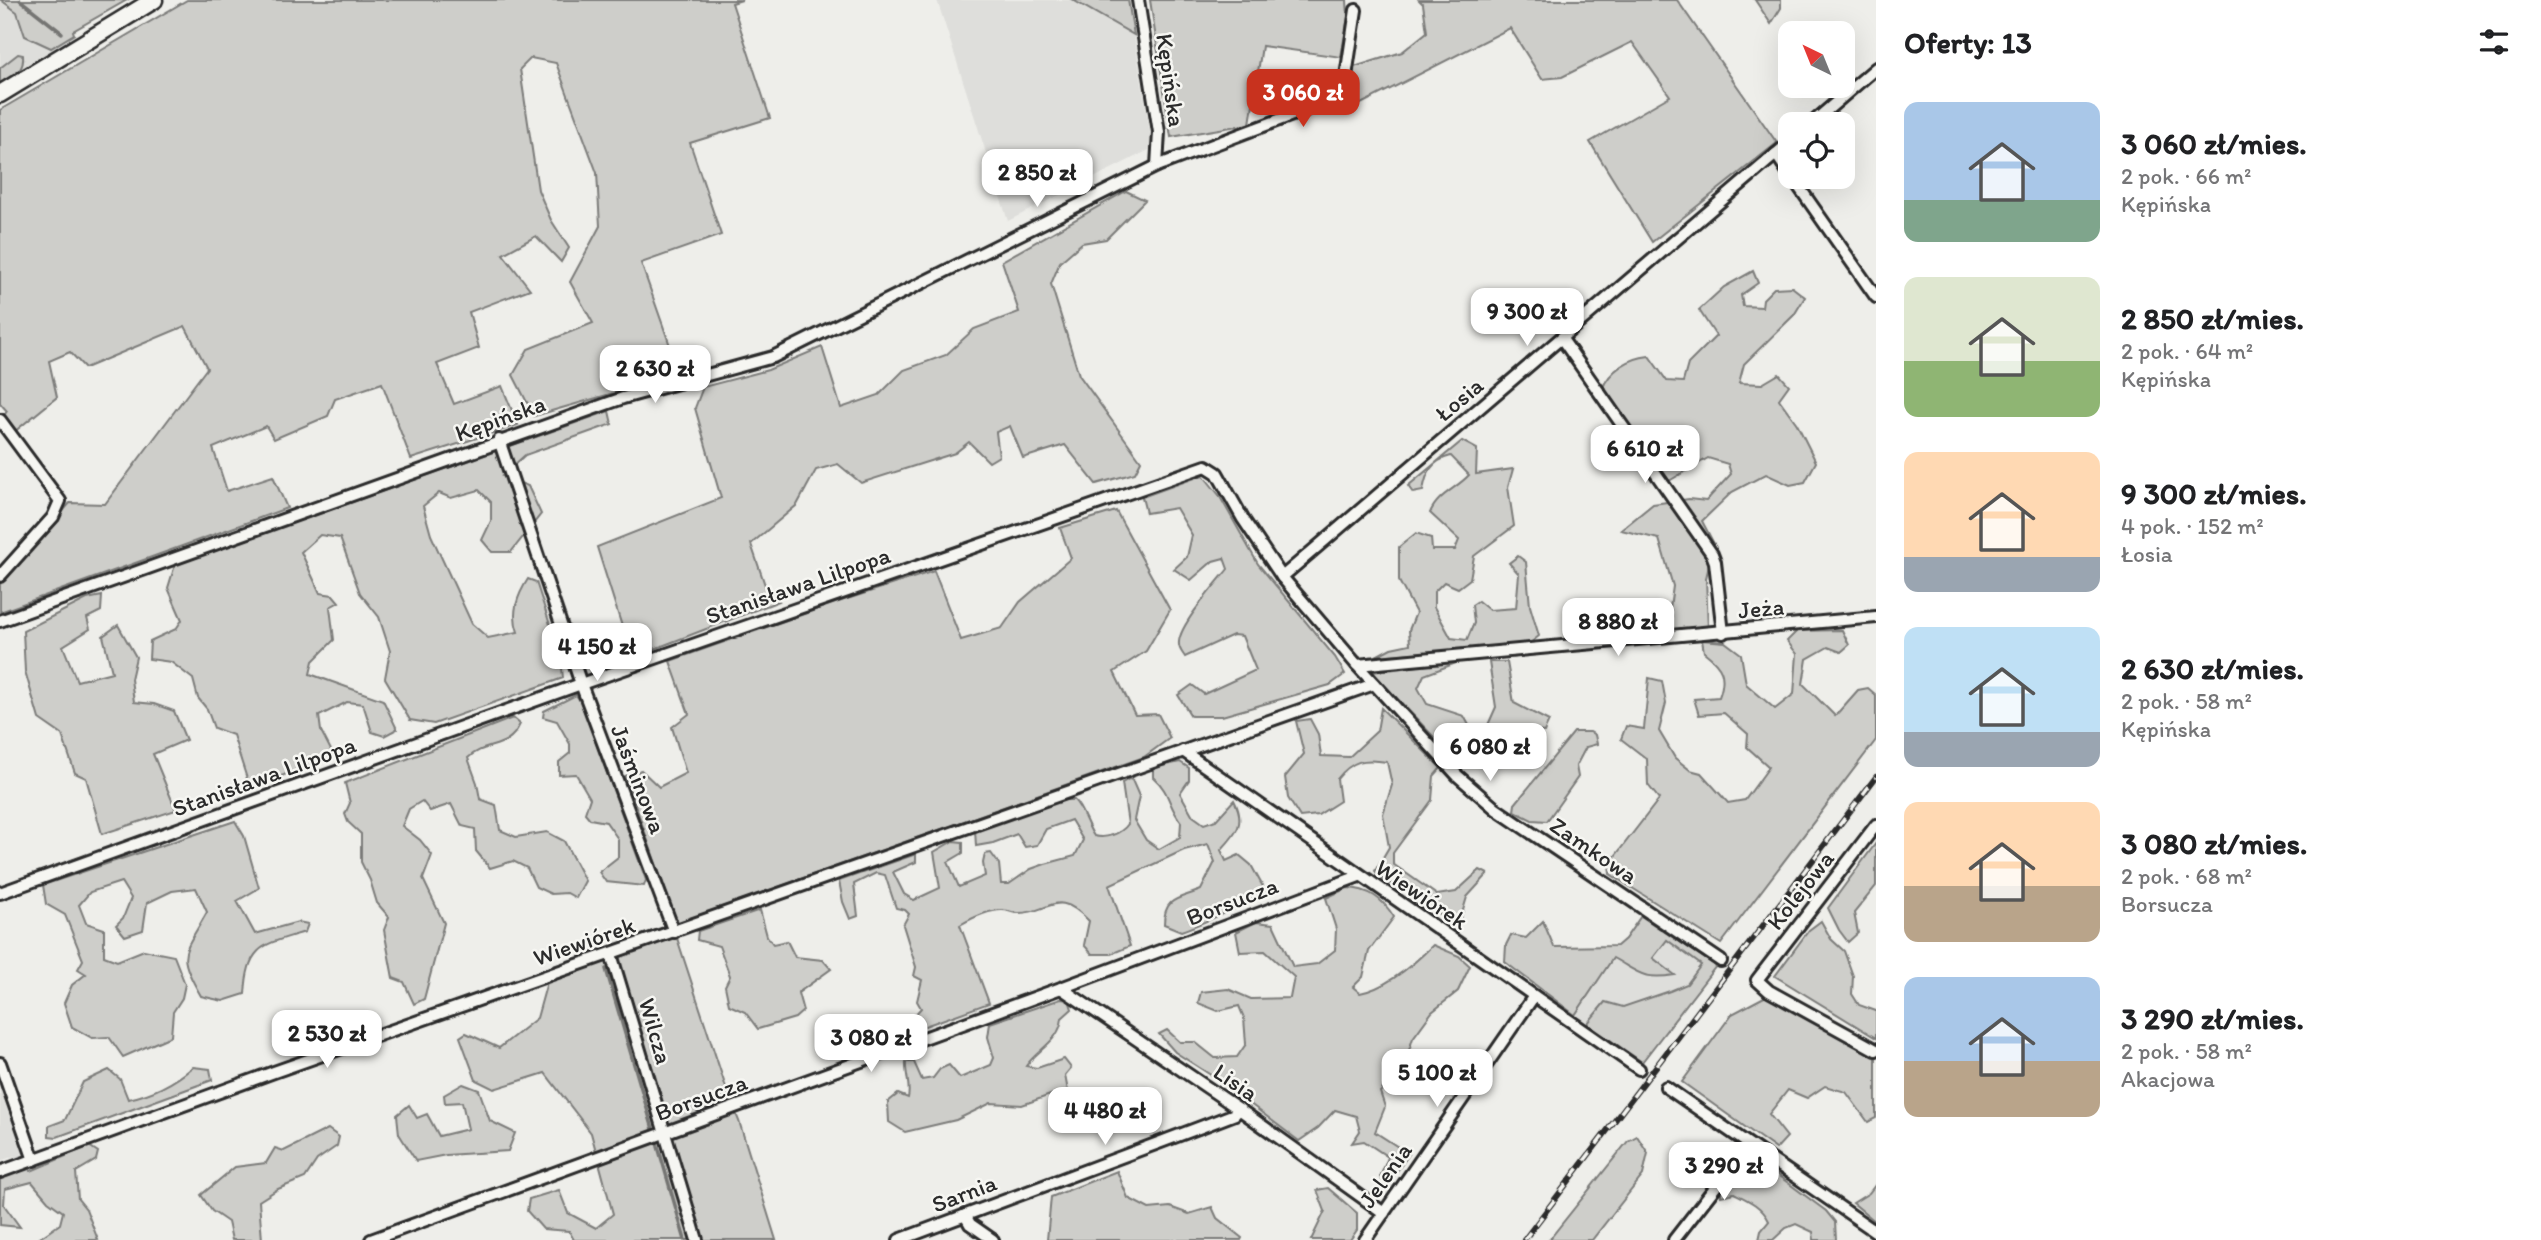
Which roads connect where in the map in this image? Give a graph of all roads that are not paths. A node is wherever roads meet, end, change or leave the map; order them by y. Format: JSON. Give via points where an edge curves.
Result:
{"nodes":[{"id":1,"x":154,"y":0,"type":"edge"},
{"id":2,"x":1138,"y":0,"type":"edge"},
{"id":3,"x":1356,"y":10,"type":"dead end"},
{"id":4,"x":1876,"y":68,"type":"edge"},
{"id":5,"x":0,"y":94,"type":"edge"},
{"id":6,"x":1825,"y":112,"type":"edge"},
{"id":7,"x":1776,"y":154,"type":"joint"},
{"id":8,"x":1778,"y":157,"type":"edge"},
{"id":9,"x":1157,"y":166,"type":"junction"},
{"id":10,"x":1800,"y":189,"type":"edge"},
{"id":11,"x":1876,"y":297,"type":"edge"},
{"id":12,"x":1562,"y":339,"type":"junction"},
{"id":13,"x":0,"y":420,"type":"edge"},
{"id":14,"x":499,"y":440,"type":"junction"},
{"id":15,"x":0,"y":576,"type":"edge"},
{"id":16,"x":1282,"y":577,"type":"junction"},
{"id":17,"x":1876,"y":617,"type":"edge"},
{"id":18,"x":0,"y":621,"type":"edge"},
{"id":19,"x":1723,"y":633,"type":"junction"},
{"id":20,"x":1357,"y":665,"type":"junction"},
{"id":21,"x":581,"y":684,"type":"junction"},
{"id":22,"x":1374,"y":684,"type":"junction"},
{"id":23,"x":1182,"y":751,"type":"junction"},
{"id":24,"x":1876,"y":825,"type":"edge"},
{"id":25,"x":1359,"y":876,"type":"junction"},
{"id":26,"x":0,"y":893,"type":"edge"},
{"id":27,"x":674,"y":932,"type":"junction"},
{"id":28,"x":611,"y":954,"type":"junction"},
{"id":29,"x":1721,"y":961,"type":"dead end"},
{"id":30,"x":1061,"y":988,"type":"junction"},
{"id":31,"x":1534,"y":996,"type":"junction"},
{"id":32,"x":1876,"y":1050,"type":"edge"},
{"id":33,"x":0,"y":1063,"type":"edge"},
{"id":34,"x":1639,"y":1069,"type":"dead end"},
{"id":35,"x":1666,"y":1087,"type":"dead end"},
{"id":36,"x":1239,"y":1109,"type":"junction"},
{"id":37,"x":664,"y":1133,"type":"junction"},
{"id":38,"x":1748,"y":1145,"type":"junction"},
{"id":39,"x":34,"y":1160,"type":"junction"},
{"id":40,"x":0,"y":1172,"type":"edge"},
{"id":41,"x":1384,"y":1213,"type":"junction"},
{"id":42,"x":965,"y":1215,"type":"junction"},
{"id":43,"x":1876,"y":1232,"type":"edge"},
{"id":44,"x":371,"y":1240,"type":"edge"},
{"id":45,"x":697,"y":1240,"type":"edge"},
{"id":46,"x":899,"y":1240,"type":"edge"},
{"id":47,"x":993,"y":1240,"type":"edge"},
{"id":48,"x":1365,"y":1240,"type":"edge"},
{"id":49,"x":1674,"y":1240,"type":"edge"}],
"edges":[{"from":1,"to":5,"type":"main road"},
{"from":2,"to":9,"type":"street","name":"Kępińska","via":[[1159,132]]},
{"from":3,"to":9,"type":"street","name":"Kępińska","via":[[1345,83],[1337,98]]},
{"from":4,"to":6,"type":"street"},
{"from":7,"to":8,"type":"street"},
{"from":7,"to":12,"type":"street","name":"Łosia"},
{"from":9,"to":14,"type":"street","name":"Kępińska","via":[[773,358],[622,398]]},
{"from":10,"to":11,"type":"street"},
{"from":12,"to":16,"type":"street","name":"Łosia"},
{"from":12,"to":19,"type":"street","via":[[1712,554]]},
{"from":13,"to":15,"type":"street","via":[[60,501],[53,517]]},
{"from":14,"to":18,"type":"street","name":"Kępińska"},
{"from":14,"to":21,"type":"street","name":"Jaśminowa"},
{"from":16,"to":20,"type":"street","name":"Zamkowa"},
{"from":16,"to":21,"type":"street","name":"Stanisława Lilpopa","via":[[1217,473],[1206,466]]},
{"from":17,"to":19,"type":"street","name":"Jeża"},
{"from":19,"to":20,"type":"street","name":"Jeża"},
{"from":20,"to":22,"type":"street","name":"Zamkowa"},
{"from":21,"to":26,"type":"street","name":"Stanisława Lilpopa"},
{"from":21,"to":27,"type":"street","name":"Jaśminowa"},
{"from":22,"to":23,"type":"street","name":"Wiewiórek"},
{"from":22,"to":29,"type":"street","name":"Zamkowa","via":[[1458,776],[1496,809]]},
{"from":23,"to":25,"type":"street","name":"Wiewiórek"},
{"from":23,"to":27,"type":"street","name":"Wiewiórek"},
{"from":24,"to":32,"type":"street","name":"Kolejowa","via":[[1757,981]]},
{"from":25,"to":30,"type":"street","name":"Borsucza"},
{"from":25,"to":31,"type":"street","name":"Wiewiórek"},
{"from":27,"to":28,"type":"street","name":"Wiewiórek"},
{"from":28,"to":37,"type":"street","name":"Wilcza"},
{"from":28,"to":39,"type":"street","name":"Wiewiórek"},
{"from":30,"to":36,"type":"street","name":"Lisia"},
{"from":30,"to":37,"type":"street","name":"Borsucza"},
{"from":31,"to":34,"type":"street","name":"Wiewiórek"},
{"from":31,"to":41,"type":"street","name":"Jelenia"},
{"from":33,"to":39,"type":"street"},
{"from":35,"to":38,"type":"street"},
{"from":36,"to":41,"type":"street","name":"Lisia"},
{"from":36,"to":42,"type":"street","name":"Sarnia"},
{"from":37,"to":44,"type":"street","name":"Borsucza"},
{"from":37,"to":45,"type":"street","name":"Wilcza"},
{"from":38,"to":43,"type":"street"},
{"from":38,"to":49,"type":"street"},
{"from":39,"to":40,"type":"street","name":"Wiewiórek"},
{"from":41,"to":48,"type":"street","name":"Jelenia"},
{"from":42,"to":46,"type":"street","name":"Sarnia"},
{"from":42,"to":47,"type":"street"}]}
